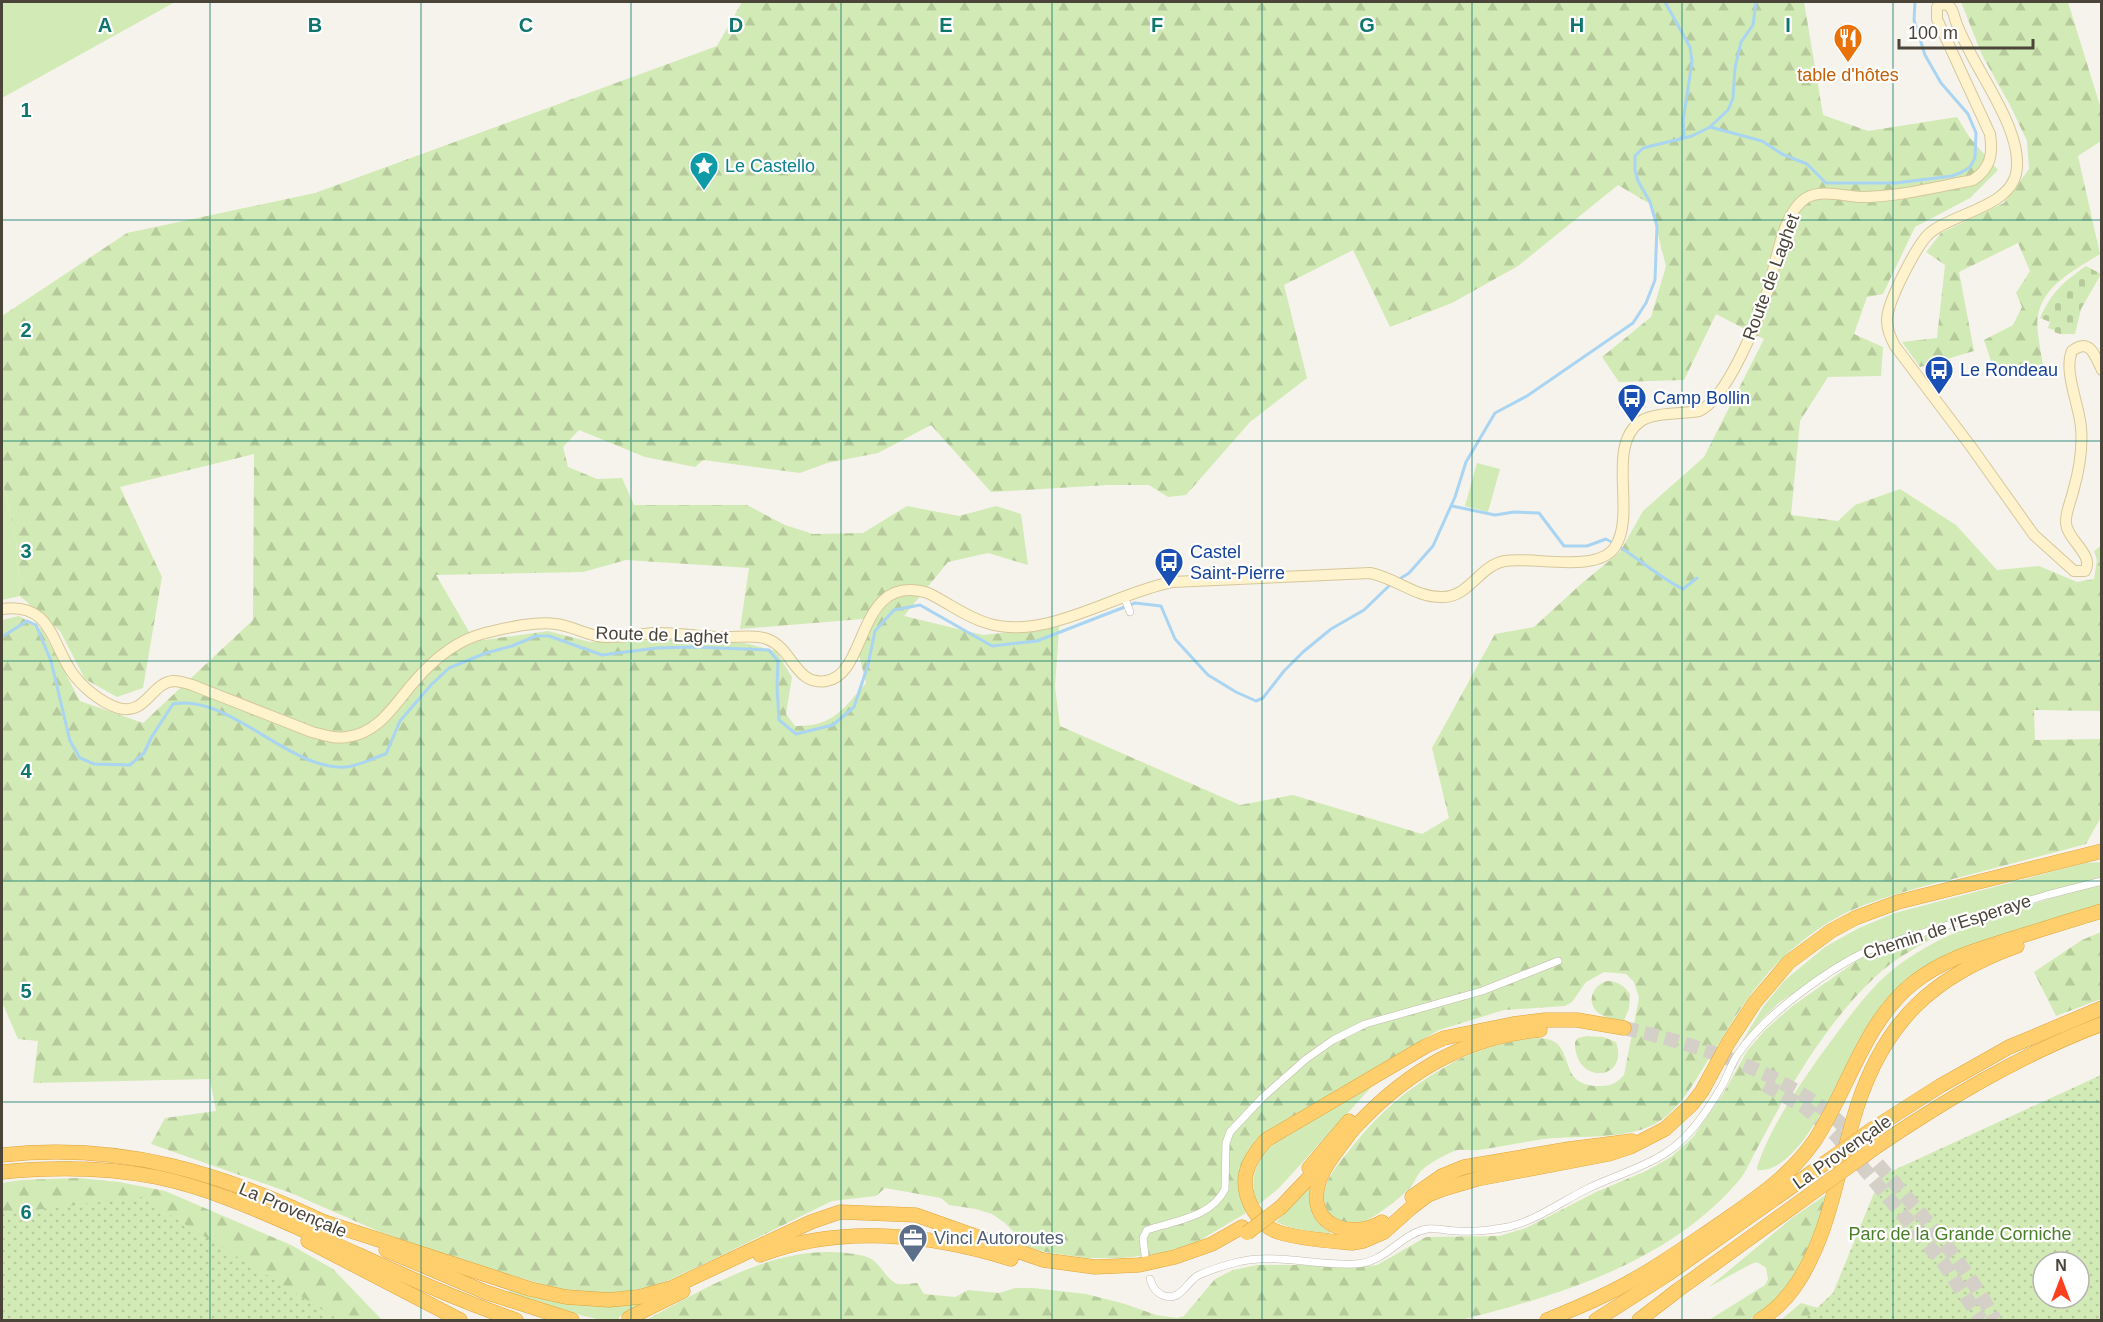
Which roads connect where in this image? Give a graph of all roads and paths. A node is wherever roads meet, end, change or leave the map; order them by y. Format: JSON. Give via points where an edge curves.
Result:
{"nodes":[{"id":1,"x":1940,"y":3,"type":"edge"},
{"id":2,"x":2102,"y":370,"type":"edge"},
{"id":3,"x":1125,"y":599,"type":"junction"},
{"id":4,"x":2,"y":609,"type":"edge"},
{"id":5,"x":1130,"y":612,"type":"dead end"},
{"id":6,"x":2101,"y":851,"type":"edge"},
{"id":7,"x":2102,"y":881,"type":"edge"},
{"id":8,"x":2102,"y":911,"type":"edge"},
{"id":9,"x":2102,"y":919,"type":"edge"},
{"id":10,"x":1558,"y":961,"type":"dead end"},
{"id":11,"x":2102,"y":1008,"type":"edge"},
{"id":12,"x":2102,"y":1024,"type":"edge"},
{"id":13,"x":1492,"y":1028,"type":"junction"},
{"id":14,"x":1352,"y":1130,"type":"junction"},
{"id":15,"x":1646,"y":1140,"type":"junction"},
{"id":16,"x":2,"y":1155,"type":"edge"},
{"id":17,"x":2,"y":1172,"type":"edge"},
{"id":18,"x":1278,"y":1205,"type":"junction"},
{"id":19,"x":270,"y":1215,"type":"junction"},
{"id":20,"x":324,"y":1222,"type":"junction"},
{"id":21,"x":1244,"y":1230,"type":"junction"},
{"id":22,"x":1145,"y":1255,"type":"dead end"},
{"id":23,"x":1150,"y":1278,"type":"dead end"},
{"id":24,"x":629,"y":1318,"type":"dead end"},
{"id":25,"x":460,"y":1320,"type":"edge"},
{"id":26,"x":516,"y":1320,"type":"edge"},
{"id":27,"x":572,"y":1320,"type":"edge"},
{"id":28,"x":1547,"y":1320,"type":"edge"},
{"id":29,"x":1596,"y":1320,"type":"edge"},
{"id":30,"x":1639,"y":1320,"type":"edge"},
{"id":31,"x":1760,"y":1320,"type":"edge"}],
"edges":[{"from":1,"to":2,"type":"main road","name":"Route de Laghet","via":[[1953,11],[1959,31],[2008,123],[2016,172],[2001,195],[1933,230],[1919,244],[1890,304],[1887,328],[1895,346],[2034,536],[2080,572],[2087,567],[2086,558],[2066,525],[2082,444],[2070,363],[2072,351],[2088,347]]},
{"from":1,"to":3,"type":"main road","name":"Route de Laghet","via":[[1937,19],[1990,134],[1992,156],[1988,167],[1973,180],[1901,194],[1815,195],[1794,209],[1750,334],[1716,398],[1700,411],[1642,420],[1629,436],[1623,456],[1622,526],[1616,543],[1605,556],[1590,561],[1499,563],[1451,597],[1432,596],[1370,573],[1187,581],[1162,584]]},
{"from":3,"to":4,"type":"main road","name":"Route de Laghet","via":[[1020,629],[978,621],[928,593],[902,592],[886,598],[876,608],[847,669],[824,682],[809,680],[780,646],[757,637],[654,633],[602,637],[547,623],[486,633],[470,638],[432,662],[388,715],[361,734],[347,737],[312,732],[174,681],[160,686],[142,705],[118,708],[77,680],[41,618],[26,610]]},
{"from":3,"to":5,"type":"street"},
{"from":6,"to":15,"type":"highway","via":[[1898,902],[1831,930],[1789,962],[1755,1002],[1692,1104],[1665,1129]]},
{"from":7,"to":23,"type":"street","name":"Chemin de l'Esperaye","via":[[1865,951],[1803,991],[1746,1041],[1696,1123],[1666,1153],[1588,1188],[1543,1214],[1484,1231],[1428,1229],[1367,1263],[1246,1260],[1199,1275],[1172,1296],[1165,1297],[1155,1290]]},
{"from":8,"to":28,"type":"highway","via":[[1968,953],[1913,983],[1880,1020],[1826,1122],[1789,1172],[1650,1270]]},
{"from":9,"to":31,"type":"highway","via":[[1983,960],[1933,991],[1903,1019],[1880,1050],[1859,1102],[1829,1211],[1810,1260],[1787,1298]]},
{"from":10,"to":22,"type":"street","via":[[1482,991],[1365,1024],[1306,1059],[1230,1132],[1222,1196],[1194,1215],[1147,1230],[1143,1238]]},
{"from":11,"to":29,"type":"highway","name":"La Provençale","bridge":true,"via":[[2009,1047],[1940,1086]]},
{"from":12,"to":30,"type":"highway","name":"La Provençale","bridge":true,"via":[[2039,1050],[1959,1092],[1873,1149]]},
{"from":13,"to":14,"type":"highway","via":[[1561,1019],[1623,1032],[1551,1029],[1474,1044],[1411,1076]]},
{"from":13,"to":15,"type":"highway","via":[[1461,1033],[1426,1046],[1266,1140],[1253,1154],[1245,1182],[1246,1194],[1260,1219],[1277,1232],[1290,1235],[1363,1241],[1384,1232],[1428,1195],[1443,1189],[1609,1154]]},
{"from":13,"to":18,"type":"highway","via":[[1433,1052],[1391,1080],[1364,1105]]},
{"from":14,"to":15,"type":"highway","via":[[1323,1172],[1316,1191],[1321,1212],[1335,1227],[1358,1232],[1379,1224],[1426,1186],[1464,1167]]},
{"from":14,"to":18,"type":"highway","via":[[1300,1189]]},
{"from":16,"to":20,"type":"highway","name":"La Provençale","via":[[102,1153],[158,1161],[244,1188]]},
{"from":17,"to":19,"type":"highway","name":"La Provençale","via":[[66,1168],[125,1172],[191,1186]]},
{"from":18,"to":21,"type":"highway","bridge":true},
{"from":19,"to":25,"type":"highway","via":[[318,1247]]},
{"from":19,"to":26,"type":"highway","name":"La Provençale","via":[[466,1303]]},
{"from":20,"to":21,"type":"highway","via":[[530,1289],[609,1300],[671,1288],[811,1221],[840,1212],[916,1215],[1043,1260],[1095,1267],[1132,1266],[1175,1257]]},
{"from":20,"to":27,"type":"highway","name":"La Provençale","via":[[485,1293]]},
{"from":21,"to":24,"type":"highway","via":[[1223,1247],[1180,1263],[1136,1273],[1104,1275],[1038,1267],[929,1239],[823,1239],[743,1261]]}]}
